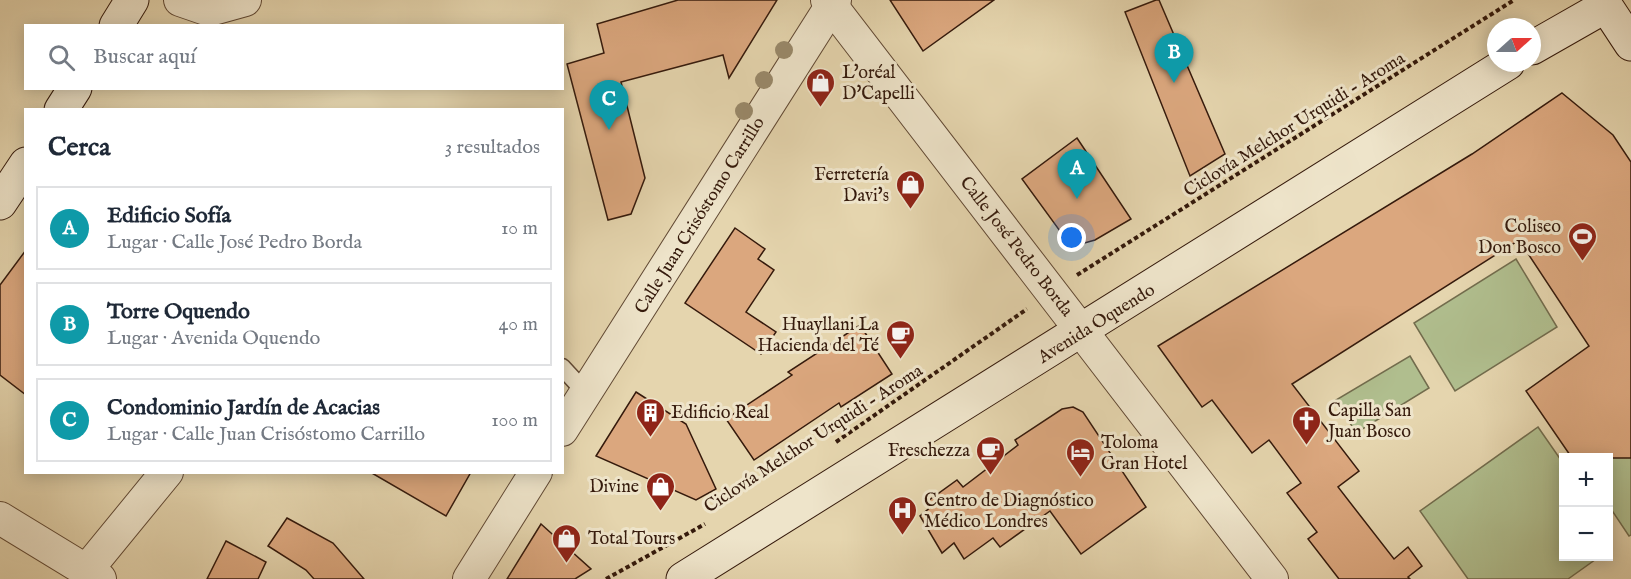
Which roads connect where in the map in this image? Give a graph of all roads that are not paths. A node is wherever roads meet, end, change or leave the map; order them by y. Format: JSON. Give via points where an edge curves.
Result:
{"nodes":[{"id":1,"x":132,"y":0,"type":"edge"},
{"id":2,"x":180,"y":0,"type":"edge"},
{"id":3,"x":244,"y":0,"type":"edge"},
{"id":4,"x":831,"y":2,"type":"edge"},
{"id":5,"x":1603,"y":3,"type":"edge"},
{"id":6,"x":117,"y":24,"type":"edge"},
{"id":7,"x":1541,"y":42,"type":"edge"},
{"id":8,"x":1631,"y":44,"type":"edge"},
{"id":9,"x":1494,"y":72,"type":"edge"},
{"id":10,"x":74,"y":90,"type":"edge"},
{"id":11,"x":62,"y":108,"type":"edge"},
{"id":12,"x":24,"y":167,"type":"edge"},
{"id":13,"x":0,"y":203,"type":"edge"},
{"id":14,"x":1083,"y":331,"type":"junction"},
{"id":15,"x":564,"y":369,"type":"edge"},
{"id":16,"x":586,"y":393,"type":"junction"},
{"id":17,"x":564,"y":427,"type":"edge"},
{"id":18,"x":167,"y":474,"type":"edge"},
{"id":19,"x":535,"y":474,"type":"edge"},
{"id":20,"x":0,"y":518,"type":"edge"},
{"id":21,"x":93,"y":575,"type":"edge"},
{"id":22,"x":469,"y":579,"type":"edge"},
{"id":23,"x":683,"y":579,"type":"edge"},
{"id":24,"x":1272,"y":579,"type":"edge"}],
"edges":[{"from":1,"to":6,"type":"main road"},
{"from":2,"to":3,"type":"street","via":[[209,10]]},
{"from":4,"to":14,"type":"street","name":"Calle José Pedro Borda"},
{"from":4,"to":16,"type":"street","name":"Calle Juan Crisóstomo Carrillo"},
{"from":5,"to":7,"type":"main road"},
{"from":5,"to":8,"type":"main road"},
{"from":9,"to":14,"type":"main road","name":"Avenida Oquendo"},
{"from":10,"to":11,"type":"main road"},
{"from":12,"to":13,"type":"main road"},
{"from":14,"to":23,"type":"main road","name":"Avenida Oquendo"},
{"from":14,"to":24,"type":"street","name":"Calle José Pedro Borda"},
{"from":15,"to":16,"type":"lane"},
{"from":16,"to":17,"type":"street","name":"Calle Juan Crisóstomo Carrillo"},
{"from":18,"to":21,"type":"street"},
{"from":19,"to":22,"type":"street"},
{"from":20,"to":21,"type":"street"}]}
